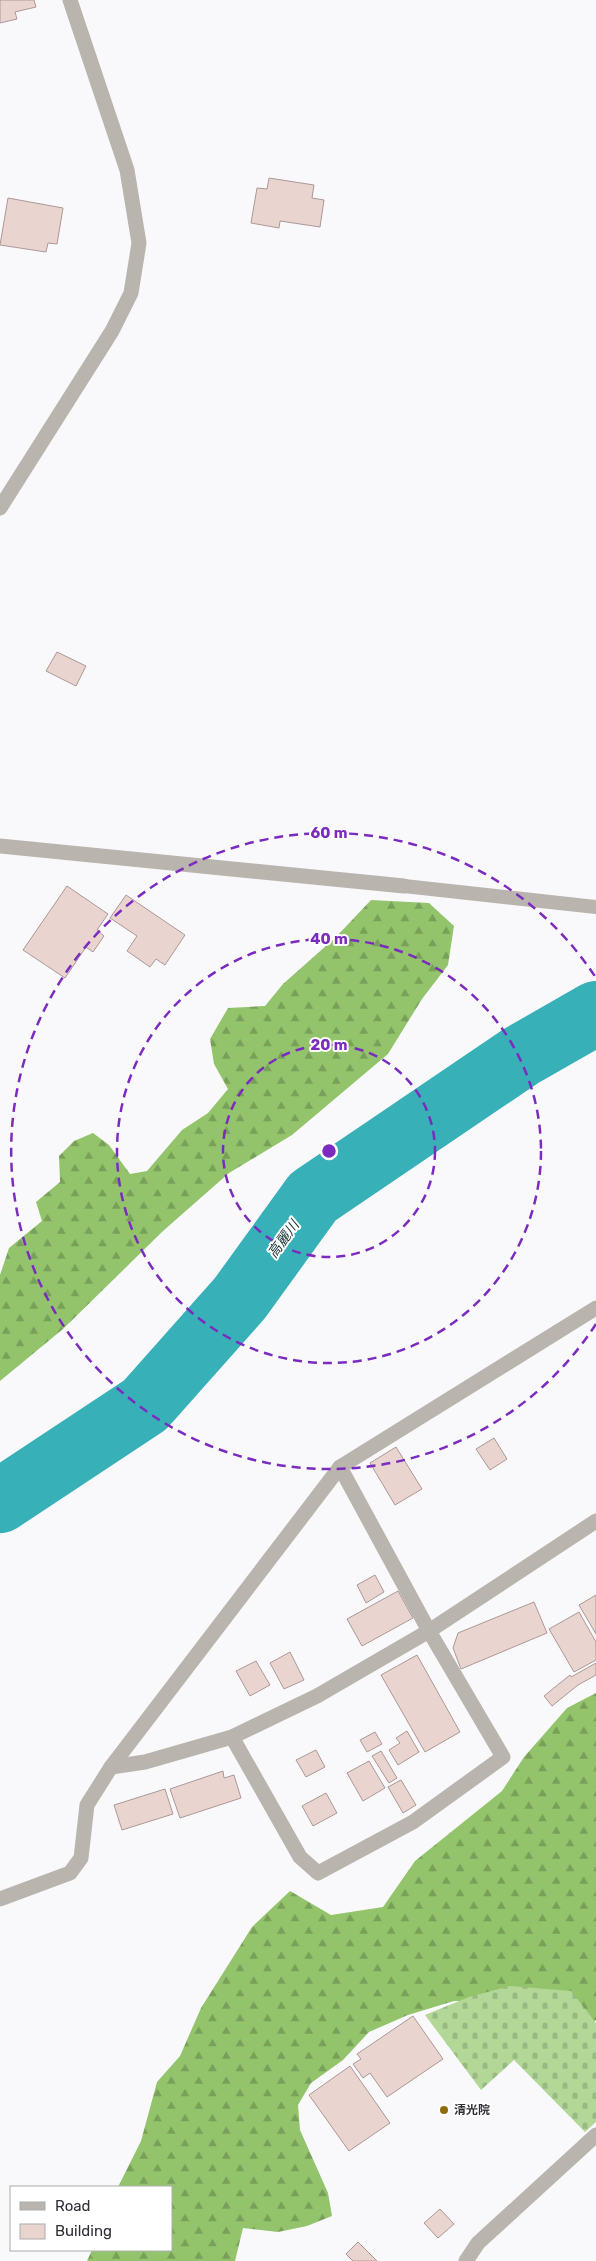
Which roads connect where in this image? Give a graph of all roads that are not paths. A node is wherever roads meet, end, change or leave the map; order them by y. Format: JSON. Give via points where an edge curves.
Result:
{"nodes":[{"id":1,"x":70,"y":0,"type":"edge"},
{"id":2,"x":0,"y":508,"type":"edge"},
{"id":3,"x":0,"y":846,"type":"edge"},
{"id":4,"x":404,"y":886,"type":"joint"},
{"id":5,"x":596,"y":907,"type":"edge"},
{"id":6,"x":596,"y":1308,"type":"edge"},
{"id":7,"x":340,"y":1467,"type":"junction"},
{"id":8,"x":596,"y":1521,"type":"edge"},
{"id":9,"x":429,"y":1631,"type":"junction"},
{"id":10,"x":232,"y":1737,"type":"junction"},
{"id":11,"x":110,"y":1767,"type":"junction"},
{"id":12,"x":0,"y":1899,"type":"edge"},
{"id":13,"x":596,"y":2135,"type":"edge"},
{"id":14,"x":466,"y":2261,"type":"edge"}],
"edges":[{"from":1,"to":2,"type":"street","via":[[127,170],[139,244],[131,293],[112,331]]},
{"from":3,"to":4,"type":"street"},
{"from":4,"to":5,"type":"lane"},
{"from":6,"to":7,"type":"street"},
{"from":7,"to":9,"type":"street"},
{"from":7,"to":11,"type":"street"},
{"from":8,"to":9,"type":"street"},
{"from":9,"to":10,"type":"street","via":[[317,1696]]},
{"from":9,"to":10,"type":"street","via":[[503,1757],[413,1822],[318,1873],[300,1857]]},
{"from":10,"to":11,"type":"street","via":[[145,1762]]},
{"from":11,"to":12,"type":"street","via":[[87,1805],[82,1858],[70,1873]]},
{"from":13,"to":14,"type":"street","via":[[478,2243]]}]}
